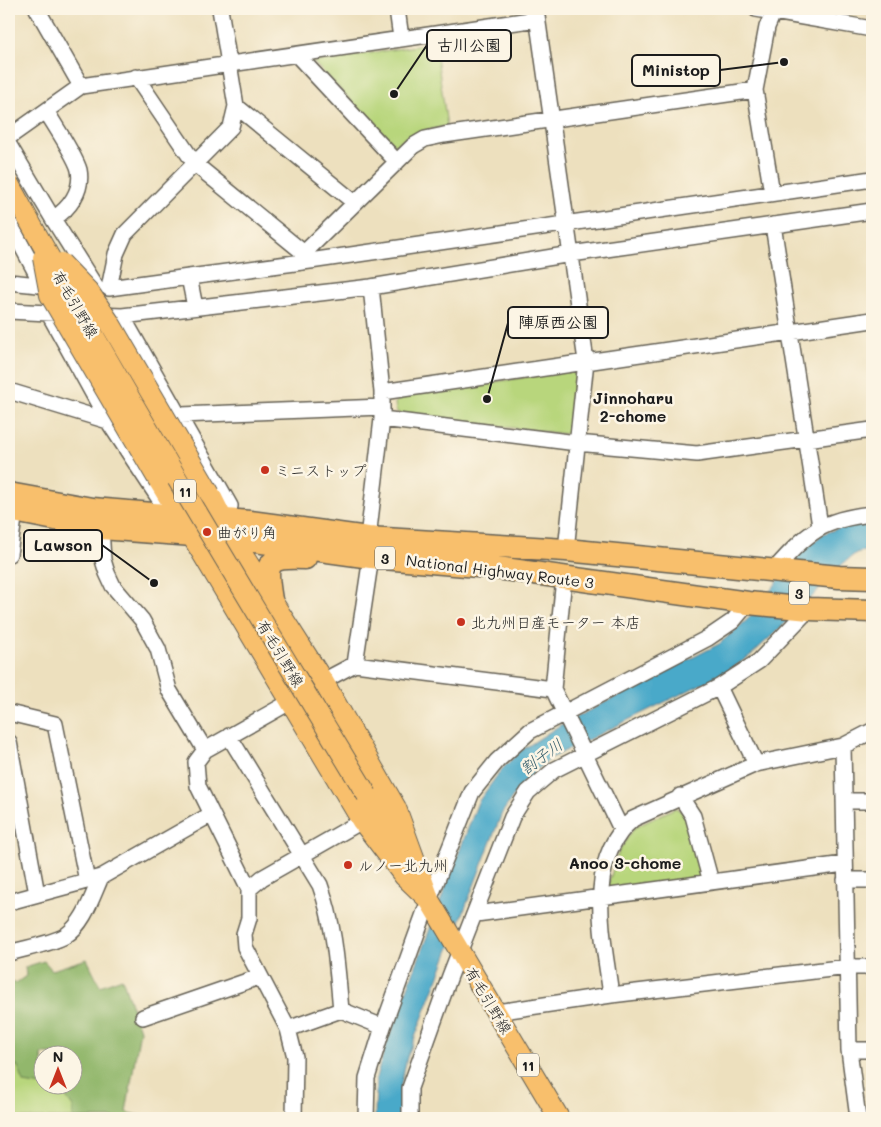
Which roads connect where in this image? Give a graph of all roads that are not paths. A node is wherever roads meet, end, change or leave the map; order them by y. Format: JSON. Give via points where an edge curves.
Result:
{"nodes":[{"id":1,"x":37,"y":9,"type":"edge"},
{"id":2,"x":220,"y":9,"type":"edge"},
{"id":3,"x":397,"y":9,"type":"edge"},
{"id":4,"x":756,"y":9,"type":"edge"},
{"id":5,"x":773,"y":13,"type":"junction"},
{"id":6,"x":537,"y":14,"type":"edge"},
{"id":7,"x":872,"y":29,"type":"edge"},
{"id":8,"x":401,"y":38,"type":"junction"},
{"id":9,"x":297,"y":55,"type":"junction"},
{"id":10,"x":229,"y":64,"type":"junction"},
{"id":11,"x":136,"y":77,"type":"junction"},
{"id":12,"x":80,"y":86,"type":"junction"},
{"id":13,"x":755,"y":90,"type":"junction"},
{"id":14,"x":236,"y":106,"type":"junction"},
{"id":15,"x":46,"y":110,"type":"junction"},
{"id":16,"x":553,"y":119,"type":"junction"},
{"id":17,"x":9,"y":137,"type":"edge"},
{"id":18,"x":9,"y":145,"type":"edge"},
{"id":19,"x":397,"y":162,"type":"junction"},
{"id":20,"x":195,"y":164,"type":"junction"},
{"id":21,"x":872,"y":179,"type":"edge"},
{"id":22,"x":9,"y":184,"type":"edge"},
{"id":23,"x":772,"y":193,"type":"junction"},
{"id":24,"x":354,"y":203,"type":"junction"},
{"id":25,"x":872,"y":211,"type":"edge"},
{"id":26,"x":53,"y":219,"type":"junction"},
{"id":27,"x":9,"y":222,"type":"edge"},
{"id":28,"x":568,"y":222,"type":"junction"},
{"id":29,"x":773,"y":226,"type":"junction"},
{"id":30,"x":40,"y":242,"type":"junction"},
{"id":31,"x":571,"y":254,"type":"junction"},
{"id":32,"x":307,"y":257,"type":"junction"},
{"id":33,"x":189,"y":277,"type":"junction"},
{"id":34,"x":9,"y":282,"type":"edge"},
{"id":35,"x":43,"y":286,"type":"junction"},
{"id":36,"x":371,"y":288,"type":"junction"},
{"id":37,"x":103,"y":289,"type":"junction"},
{"id":38,"x":195,"y":307,"type":"junction"},
{"id":39,"x":9,"y":312,"type":"edge"},
{"id":40,"x":49,"y":314,"type":"junction"},
{"id":41,"x":122,"y":316,"type":"junction"},
{"id":42,"x":872,"y":320,"type":"edge"},
{"id":43,"x":790,"y":332,"type":"junction"},
{"id":44,"x":586,"y":361,"type":"junction"},
{"id":45,"x":9,"y":391,"type":"edge"},
{"id":46,"x":382,"y":392,"type":"junction"},
{"id":47,"x":178,"y":413,"type":"junction"},
{"id":48,"x":382,"y":413,"type":"junction"},
{"id":49,"x":108,"y":421,"type":"junction"},
{"id":50,"x":872,"y":430,"type":"edge"},
{"id":51,"x":807,"y":440,"type":"junction"},
{"id":52,"x":577,"y":443,"type":"junction"},
{"id":53,"x":11,"y":505,"type":"edge"},
{"id":54,"x":177,"y":514,"type":"junction"},
{"id":55,"x":872,"y":514,"type":"edge"},
{"id":56,"x":820,"y":526,"type":"junction"},
{"id":57,"x":101,"y":528,"type":"junction"},
{"id":58,"x":227,"y":529,"type":"junction"},
{"id":59,"x":192,"y":534,"type":"junction"},
{"id":60,"x":370,"y":547,"type":"junction"},
{"id":61,"x":566,"y":550,"type":"junction"},
{"id":62,"x":9,"y":554,"type":"edge"},
{"id":63,"x":780,"y":570,"type":"junction"},
{"id":64,"x":564,"y":578,"type":"junction"},
{"id":65,"x":872,"y":578,"type":"edge"},
{"id":66,"x":852,"y":591,"type":"edge"},
{"id":67,"x":756,"y":598,"type":"junction"},
{"id":68,"x":271,"y":600,"type":"junction"},
{"id":69,"x":806,"y":609,"type":"junction"},
{"id":70,"x":872,"y":611,"type":"edge"},
{"id":71,"x":355,"y":664,"type":"junction"},
{"id":72,"x":323,"y":681,"type":"junction"},
{"id":73,"x":719,"y":687,"type":"junction"},
{"id":74,"x":553,"y":689,"type":"junction"},
{"id":75,"x":290,"y":702,"type":"junction"},
{"id":76,"x":9,"y":713,"type":"edge"},
{"id":77,"x":566,"y":716,"type":"junction"},
{"id":78,"x":872,"y":731,"type":"edge"},
{"id":79,"x":229,"y":736,"type":"junction"},
{"id":80,"x":9,"y":742,"type":"edge"},
{"id":81,"x":843,"y":746,"type":"junction"},
{"id":82,"x":205,"y":750,"type":"junction"},
{"id":83,"x":585,"y":751,"type":"junction"},
{"id":84,"x":756,"y":764,"type":"junction"},
{"id":85,"x":680,"y":796,"type":"junction"},
{"id":86,"x":844,"y":801,"type":"junction"},
{"id":87,"x":872,"y":801,"type":"edge"},
{"id":88,"x":210,"y":815,"type":"junction"},
{"id":89,"x":362,"y":821,"type":"junction"},
{"id":90,"x":620,"y":829,"type":"junction"},
{"id":91,"x":302,"y":856,"type":"junction"},
{"id":92,"x":844,"y":864,"type":"junction"},
{"id":93,"x":94,"y":879,"type":"junction"},
{"id":94,"x":845,"y":880,"type":"junction"},
{"id":95,"x":872,"y":880,"type":"edge"},
{"id":96,"x":711,"y":882,"type":"junction"},
{"id":97,"x":249,"y":889,"type":"junction"},
{"id":98,"x":37,"y":894,"type":"junction"},
{"id":99,"x":600,"y":896,"type":"junction"},
{"id":100,"x":9,"y":902,"type":"edge"},
{"id":101,"x":433,"y":907,"type":"junction"},
{"id":102,"x":476,"y":914,"type":"junction"},
{"id":103,"x":459,"y":949,"type":"junction"},
{"id":104,"x":9,"y":953,"type":"edge"},
{"id":105,"x":848,"y":967,"type":"junction"},
{"id":106,"x":872,"y":967,"type":"edge"},
{"id":107,"x":259,"y":977,"type":"junction"},
{"id":108,"x":611,"y":995,"type":"junction"},
{"id":109,"x":341,"y":1010,"type":"junction"},
{"id":110,"x":497,"y":1012,"type":"junction"},
{"id":111,"x":143,"y":1017,"type":"dead end"},
{"id":112,"x":383,"y":1027,"type":"junction"},
{"id":113,"x":288,"y":1029,"type":"junction"},
{"id":114,"x":849,"y":1050,"type":"junction"},
{"id":115,"x":872,"y":1050,"type":"edge"},
{"id":116,"x":294,"y":1118,"type":"edge"},
{"id":117,"x":366,"y":1118,"type":"edge"},
{"id":118,"x":410,"y":1118,"type":"edge"},
{"id":119,"x":559,"y":1118,"type":"edge"},
{"id":120,"x":858,"y":1118,"type":"edge"}],
"edges":[{"from":1,"to":12,"type":"street"},
{"from":2,"to":10,"type":"street"},
{"from":3,"to":8,"type":"street"},
{"from":4,"to":5,"type":"street"},
{"from":5,"to":7,"type":"street"},
{"from":5,"to":13,"type":"street","via":[[767,27]]},
{"from":6,"to":8,"type":"street"},
{"from":6,"to":16,"type":"street"},
{"from":8,"to":9,"type":"street"},
{"from":9,"to":10,"type":"street"},
{"from":9,"to":19,"type":"street"},
{"from":10,"to":11,"type":"street"},
{"from":10,"to":14,"type":"street"},
{"from":11,"to":12,"type":"street"},
{"from":11,"to":20,"type":"street"},
{"from":12,"to":15,"type":"street"},
{"from":13,"to":16,"type":"street"},
{"from":13,"to":23,"type":"street"},
{"from":14,"to":20,"type":"street","via":[[231,126]]},
{"from":14,"to":24,"type":"street"},
{"from":15,"to":17,"type":"street"},
{"from":15,"to":26,"type":"street","via":[[79,169],[74,200],[68,210]]},
{"from":16,"to":19,"type":"street","via":[[425,139]]},
{"from":16,"to":28,"type":"street"},
{"from":18,"to":26,"type":"street"},
{"from":19,"to":24,"type":"street"},
{"from":20,"to":32,"type":"street"},
{"from":20,"to":37,"type":"street","via":[[125,234]]},
{"from":21,"to":23,"type":"street"},
{"from":22,"to":30,"type":"main road","name":"有毛引野線","number":"11","bridge":true},
{"from":23,"to":28,"type":"street"},
{"from":24,"to":32,"type":"street"},
{"from":25,"to":29,"type":"street"},
{"from":26,"to":37,"type":"street"},
{"from":27,"to":35,"type":"street"},
{"from":28,"to":31,"type":"street"},
{"from":28,"to":32,"type":"street"},
{"from":29,"to":31,"type":"street"},
{"from":29,"to":43,"type":"street"},
{"from":30,"to":54,"type":"main road","bridge":true,"via":[[50,295]]},
{"from":30,"to":58,"type":"main road","bridge":true,"via":[[89,292],[110,323],[210,494]]},
{"from":30,"to":101,"type":"main road","name":"有毛引野線","number":"11","bridge":true,"via":[[223,557]]},
{"from":31,"to":36,"type":"street"},
{"from":31,"to":44,"type":"street"},
{"from":32,"to":33,"type":"street"},
{"from":33,"to":37,"type":"street"},
{"from":33,"to":38,"type":"street"},
{"from":34,"to":35,"type":"street"},
{"from":35,"to":37,"type":"street"},
{"from":36,"to":38,"type":"street"},
{"from":36,"to":46,"type":"street"},
{"from":38,"to":41,"type":"street"},
{"from":39,"to":40,"type":"street"},
{"from":40,"to":41,"type":"street"},
{"from":40,"to":49,"type":"street"},
{"from":41,"to":47,"type":"street"},
{"from":42,"to":43,"type":"street"},
{"from":43,"to":44,"type":"street"},
{"from":43,"to":51,"type":"street"},
{"from":44,"to":46,"type":"street"},
{"from":44,"to":52,"type":"street"},
{"from":45,"to":49,"type":"street"},
{"from":46,"to":48,"type":"street"},
{"from":47,"to":48,"type":"street"},
{"from":47,"to":49,"type":"street"},
{"from":47,"to":58,"type":"street","via":[[230,506]]},
{"from":48,"to":52,"type":"street"},
{"from":48,"to":60,"type":"street"},
{"from":49,"to":54,"type":"street","via":[[160,501]]},
{"from":50,"to":51,"type":"street"},
{"from":51,"to":52,"type":"street","via":[[697,454]]},
{"from":51,"to":56,"type":"street"},
{"from":52,"to":61,"type":"street"},
{"from":53,"to":54,"type":"highway","name":"National Highway Route 3","number":"3"},
{"from":53,"to":57,"type":"highway","name":"National Highway Route 3","number":"3"},
{"from":53,"to":62,"type":"street"},
{"from":54,"to":58,"type":"highway","name":"National Highway Route 3","number":"3"},
{"from":54,"to":59,"type":"main road"},
{"from":55,"to":56,"type":"street","via":[[849,516]]},
{"from":56,"to":63,"type":"street","via":[[797,544]]},
{"from":57,"to":59,"type":"highway","name":"National Highway Route 3","number":"3"},
{"from":57,"to":82,"type":"street","via":[[106,573],[150,634],[158,649],[169,690]]},
{"from":58,"to":59,"type":"highway","name":"National Highway Route 3","number":"3"},
{"from":58,"to":60,"type":"highway","name":"National Highway Route 3","number":"3"},
{"from":58,"to":68,"type":"main road"},
{"from":59,"to":75,"type":"main road"},
{"from":60,"to":61,"type":"highway","name":"National Highway Route 3","number":"3"},
{"from":60,"to":64,"type":"highway","name":"National Highway Route 3","number":"3"},
{"from":60,"to":68,"type":"highway","via":[[327,560],[287,557],[275,560],[268,568],[267,576]]},
{"from":60,"to":71,"type":"street"},
{"from":61,"to":63,"type":"highway","name":"National Highway Route 3","number":"3"},
{"from":63,"to":66,"type":"highway","name":"National Highway Route 3","number":"3"},
{"from":64,"to":67,"type":"highway","name":"National Highway Route 3","number":"3"},
{"from":64,"to":74,"type":"street"},
{"from":65,"to":66,"type":"highway","name":"National Highway Route 3","number":"3"},
{"from":66,"to":67,"type":"highway","number":"3"},
{"from":67,"to":69,"type":"highway","name":"National Highway Route 3","number":"3"},
{"from":67,"to":77,"type":"street","via":[[733,621],[708,638]]},
{"from":68,"to":72,"type":"main road"},
{"from":69,"to":70,"type":"highway","name":"National Highway Route 3","number":"3"},
{"from":69,"to":73,"type":"street","via":[[759,661]]},
{"from":71,"to":72,"type":"street"},
{"from":71,"to":74,"type":"street"},
{"from":72,"to":101,"type":"main road","via":[[396,808]]},
{"from":73,"to":83,"type":"street"},
{"from":73,"to":84,"type":"street"},
{"from":74,"to":77,"type":"street"},
{"from":75,"to":79,"type":"street"},
{"from":75,"to":89,"type":"main road"},
{"from":76,"to":93,"type":"street","via":[[55,724]]},
{"from":77,"to":83,"type":"street"},
{"from":77,"to":101,"type":"street","via":[[530,730],[496,761],[472,792]]},
{"from":78,"to":81,"type":"street"},
{"from":79,"to":82,"type":"street"},
{"from":79,"to":91,"type":"street"},
{"from":80,"to":98,"type":"street"},
{"from":81,"to":84,"type":"street"},
{"from":81,"to":86,"type":"street"},
{"from":82,"to":88,"type":"street","via":[[196,762],[198,786]]},
{"from":83,"to":90,"type":"street"},
{"from":83,"to":102,"type":"street","via":[[554,770],[528,792],[512,817]]},
{"from":84,"to":85,"type":"street"},
{"from":85,"to":90,"type":"street","via":[[633,818]]},
{"from":85,"to":96,"type":"street","via":[[693,816]]},
{"from":86,"to":87,"type":"street"},
{"from":86,"to":92,"type":"street"},
{"from":88,"to":93,"type":"street"},
{"from":88,"to":97,"type":"street"},
{"from":89,"to":91,"type":"street"},
{"from":89,"to":101,"type":"main road","via":[[404,876]]},
{"from":90,"to":99,"type":"street","via":[[611,850]]},
{"from":91,"to":97,"type":"street"},
{"from":91,"to":109,"type":"street","via":[[320,885],[328,908]]},
{"from":92,"to":94,"type":"street"},
{"from":92,"to":96,"type":"street"},
{"from":93,"to":98,"type":"street"},
{"from":93,"to":104,"type":"street","via":[[84,914],[77,925],[64,936]]},
{"from":94,"to":95,"type":"street"},
{"from":94,"to":105,"type":"street"},
{"from":96,"to":99,"type":"street"},
{"from":97,"to":107,"type":"street","via":[[244,941]]},
{"from":98,"to":100,"type":"street"},
{"from":99,"to":102,"type":"street"},
{"from":99,"to":108,"type":"street"},
{"from":101,"to":103,"type":"main road","name":"有毛引野線","number":"11"},
{"from":101,"to":112,"type":"street"},
{"from":102,"to":103,"type":"street"},
{"from":103,"to":110,"type":"main road","name":"有毛引野線","number":"11"},
{"from":103,"to":118,"type":"street","via":[[410,1088]]},
{"from":105,"to":106,"type":"street"},
{"from":105,"to":108,"type":"street"},
{"from":105,"to":114,"type":"street"},
{"from":107,"to":111,"type":"street"},
{"from":107,"to":113,"type":"street"},
{"from":108,"to":110,"type":"street"},
{"from":109,"to":112,"type":"street"},
{"from":109,"to":113,"type":"street"},
{"from":110,"to":119,"type":"main road","name":"有毛引野線","number":"11"},
{"from":112,"to":117,"type":"street","via":[[367,1078]]},
{"from":113,"to":116,"type":"street","via":[[295,1057]]},
{"from":114,"to":115,"type":"street"},
{"from":114,"to":120,"type":"street"}]}
